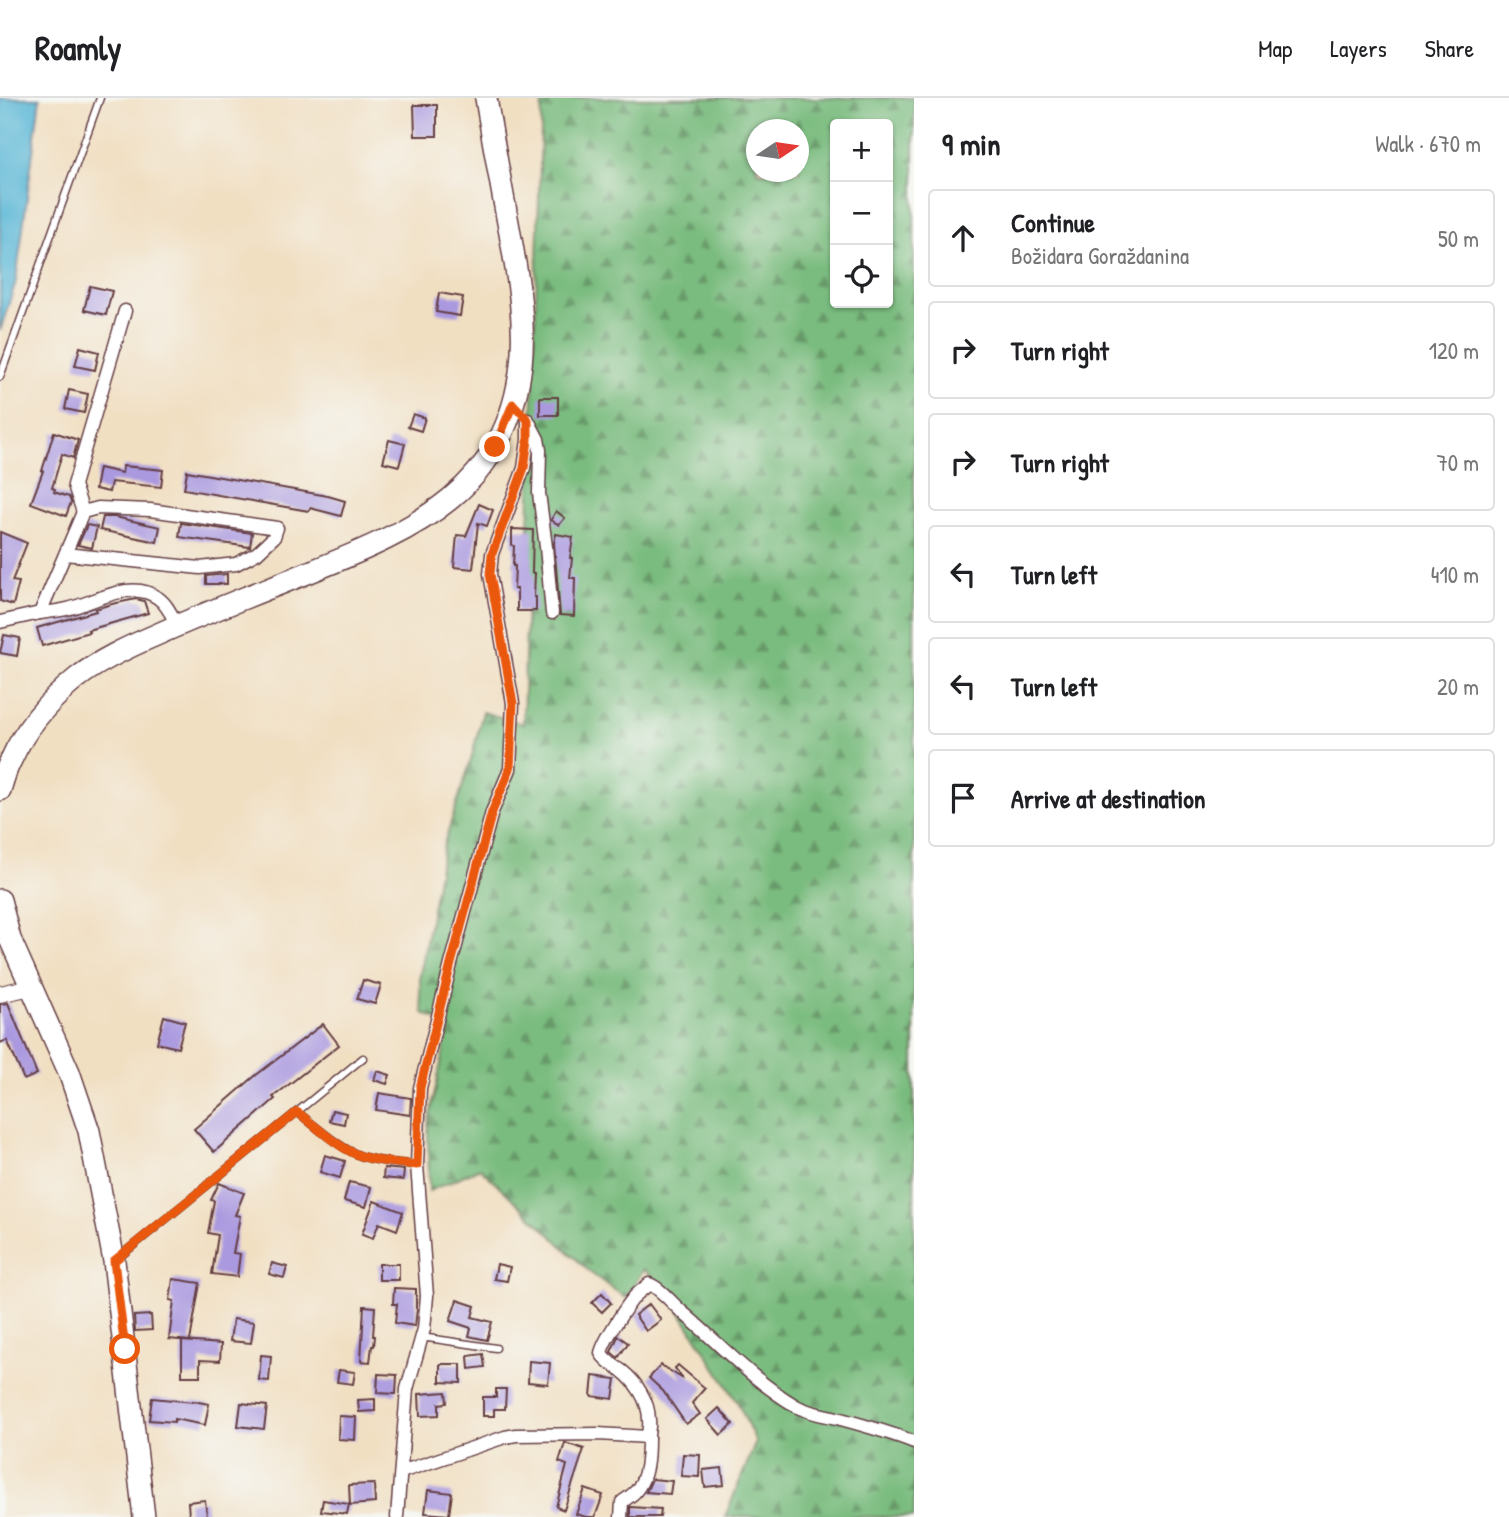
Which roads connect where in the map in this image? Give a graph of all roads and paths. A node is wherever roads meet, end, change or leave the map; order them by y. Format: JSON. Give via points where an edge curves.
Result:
{"nodes":[{"id":1,"x":100,"y":98,"type":"edge"},
{"id":2,"x":486,"y":98,"type":"edge"},
{"id":3,"x":125,"y":312,"type":"dead end"},
{"id":4,"x":0,"y":377,"type":"edge"},
{"id":5,"x":513,"y":404,"type":"junction"},
{"id":6,"x":528,"y":420,"type":"junction"},
{"id":7,"x":83,"y":512,"type":"junction"},
{"id":8,"x":65,"y":554,"type":"junction"},
{"id":9,"x":40,"y":613,"type":"junction"},
{"id":10,"x":552,"y":613,"type":"dead end"},
{"id":11,"x":0,"y":622,"type":"edge"},
{"id":12,"x":177,"y":625,"type":"junction"},
{"id":13,"x":0,"y":790,"type":"edge"},
{"id":14,"x":0,"y":900,"type":"edge"},
{"id":15,"x":31,"y":988,"type":"junction"},
{"id":16,"x":0,"y":994,"type":"edge"},
{"id":17,"x":363,"y":1058,"type":"dead end"},
{"id":18,"x":297,"y":1112,"type":"junction"},
{"id":19,"x":417,"y":1165,"type":"junction"},
{"id":20,"x":114,"y":1261,"type":"junction"},
{"id":21,"x":421,"y":1338,"type":"junction"},
{"id":22,"x":496,"y":1348,"type":"dead end"},
{"id":23,"x":648,"y":1437,"type":"junction"},
{"id":24,"x":914,"y":1442,"type":"edge"},
{"id":25,"x":401,"y":1472,"type":"junction"},
{"id":26,"x":145,"y":1517,"type":"edge"},
{"id":27,"x":397,"y":1517,"type":"edge"},
{"id":28,"x":621,"y":1517,"type":"edge"}],
"edges":[{"from":1,"to":4,"type":"lane"},
{"from":2,"to":5,"type":"main road","via":[[521,305],[522,347]]},
{"from":3,"to":7,"type":"street","via":[[74,485]]},
{"from":5,"to":6,"type":"street"},
{"from":5,"to":12,"type":"main road","via":[[487,460],[436,511],[379,544]]},
{"from":6,"to":10,"type":"street","via":[[540,450],[539,493]]},
{"from":6,"to":19,"type":"street","via":[[524,468],[490,565],[513,703],[510,769],[492,812],[420,1088]]},
{"from":7,"to":8,"type":"street"},
{"from":7,"to":8,"type":"street","via":[[99,508],[150,510],[277,528],[257,553],[236,564],[212,567]]},
{"from":8,"to":9,"type":"street"},
{"from":9,"to":11,"type":"street"},
{"from":9,"to":12,"type":"street","via":[[141,590],[159,598]]},
{"from":12,"to":13,"type":"main road","via":[[110,657],[56,697],[19,743]]},
{"from":14,"to":15,"type":"main road","via":[[9,939]]},
{"from":15,"to":16,"type":"street"},
{"from":15,"to":20,"type":"main road","via":[[80,1100]]},
{"from":17,"to":18,"type":"lane"},
{"from":18,"to":19,"type":"lane","via":[[358,1155]]},
{"from":18,"to":20,"type":"lane"},
{"from":19,"to":21,"type":"street","via":[[427,1296]]},
{"from":20,"to":26,"type":"main road"},
{"from":21,"to":22,"type":"lane"},
{"from":21,"to":25,"type":"street","via":[[407,1389]]},
{"from":23,"to":24,"type":"street","via":[[642,1394],[601,1353],[630,1304],[649,1284],[736,1363],[799,1408]]},
{"from":23,"to":25,"type":"street","via":[[516,1435]]},
{"from":23,"to":28,"type":"street","via":[[642,1483],[622,1502]]},
{"from":25,"to":27,"type":"street"}]}
